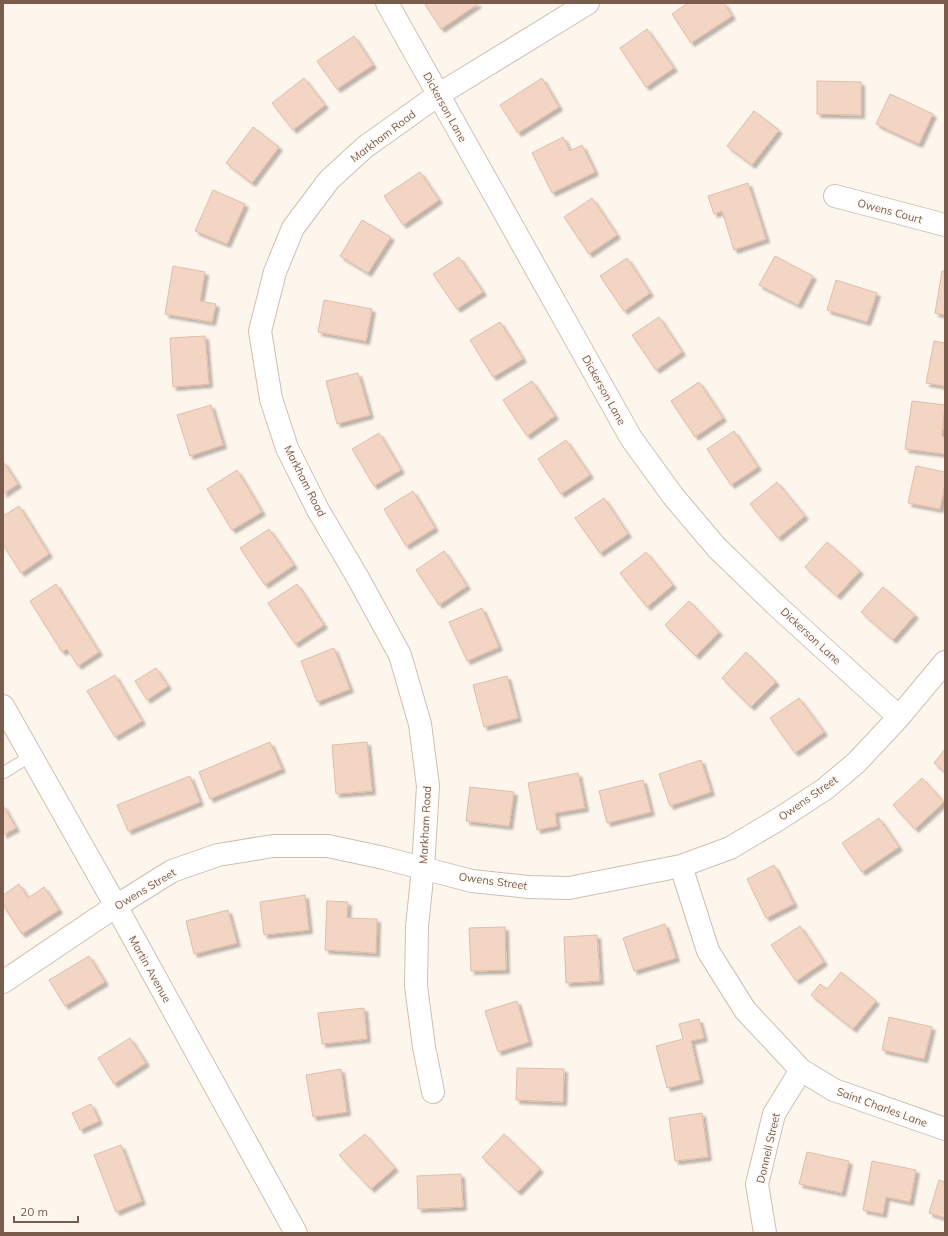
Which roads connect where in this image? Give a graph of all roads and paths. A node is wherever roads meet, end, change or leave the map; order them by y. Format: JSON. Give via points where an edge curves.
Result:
{"nodes":[{"id":1,"x":387,"y":3,"type":"edge"},
{"id":2,"x":588,"y":3,"type":"edge"},
{"id":3,"x":438,"y":95,"type":"junction"},
{"id":4,"x":835,"y":196,"type":"dead end"},
{"id":5,"x":945,"y":226,"type":"edge"},
{"id":6,"x":945,"y":662,"type":"edge"},
{"id":7,"x":3,"y":706,"type":"edge"},
{"id":8,"x":899,"y":717,"type":"junction"},
{"id":9,"x":31,"y":756,"type":"junction"},
{"id":10,"x":3,"y":773,"type":"edge"},
{"id":11,"x":681,"y":866,"type":"junction"},
{"id":12,"x":423,"y":868,"type":"junction"},
{"id":13,"x":116,"y":906,"type":"junction"},
{"id":14,"x":3,"y":982,"type":"edge"},
{"id":15,"x":801,"y":1070,"type":"junction"},
{"id":16,"x":434,"y":1092,"type":"dead end"},
{"id":17,"x":945,"y":1129,"type":"edge"},
{"id":18,"x":296,"y":1233,"type":"edge"},
{"id":19,"x":765,"y":1233,"type":"edge"}],
"edges":[{"from":1,"to":3,"type":"street","name":"Dickerson Lane"},
{"from":2,"to":3,"type":"street","name":"Markham Road"},
{"from":3,"to":8,"type":"street","name":"Dickerson Lane","via":[[632,438],[672,496],[723,554]]},
{"from":3,"to":12,"type":"street","name":"Markham Road","via":[[365,147],[329,180],[293,228],[275,272],[260,331],[271,399],[287,448],[318,510],[400,655],[420,724],[428,786]]},
{"from":4,"to":5,"type":"street","name":"Owens Court"},
{"from":6,"to":8,"type":"street","name":"Owens Street"},
{"from":7,"to":9,"type":"street","name":"Martin Avenue"},
{"from":8,"to":11,"type":"street","name":"Owens Street","via":[[857,762],[825,789],[730,848]]},
{"from":9,"to":10,"type":"lane"},
{"from":9,"to":13,"type":"street","name":"Martin Avenue"},
{"from":11,"to":12,"type":"street","name":"Owens Street","via":[[569,888],[472,881]]},
{"from":11,"to":15,"type":"street","name":"Saint Charles Lane","via":[[708,951],[745,1010]]},
{"from":12,"to":13,"type":"street","name":"Owens Street","via":[[328,846],[273,846],[218,855],[172,871]]},
{"from":12,"to":16,"type":"street","name":"Markham Road","via":[[417,927],[416,986],[424,1047]]},
{"from":13,"to":14,"type":"street","name":"Owens Street"},
{"from":13,"to":18,"type":"street","name":"Martin Avenue"},
{"from":15,"to":17,"type":"street","name":"Saint Charles Lane","via":[[834,1090]]},
{"from":15,"to":19,"type":"street","name":"Donnell Street","via":[[774,1114],[758,1184]]}]}
